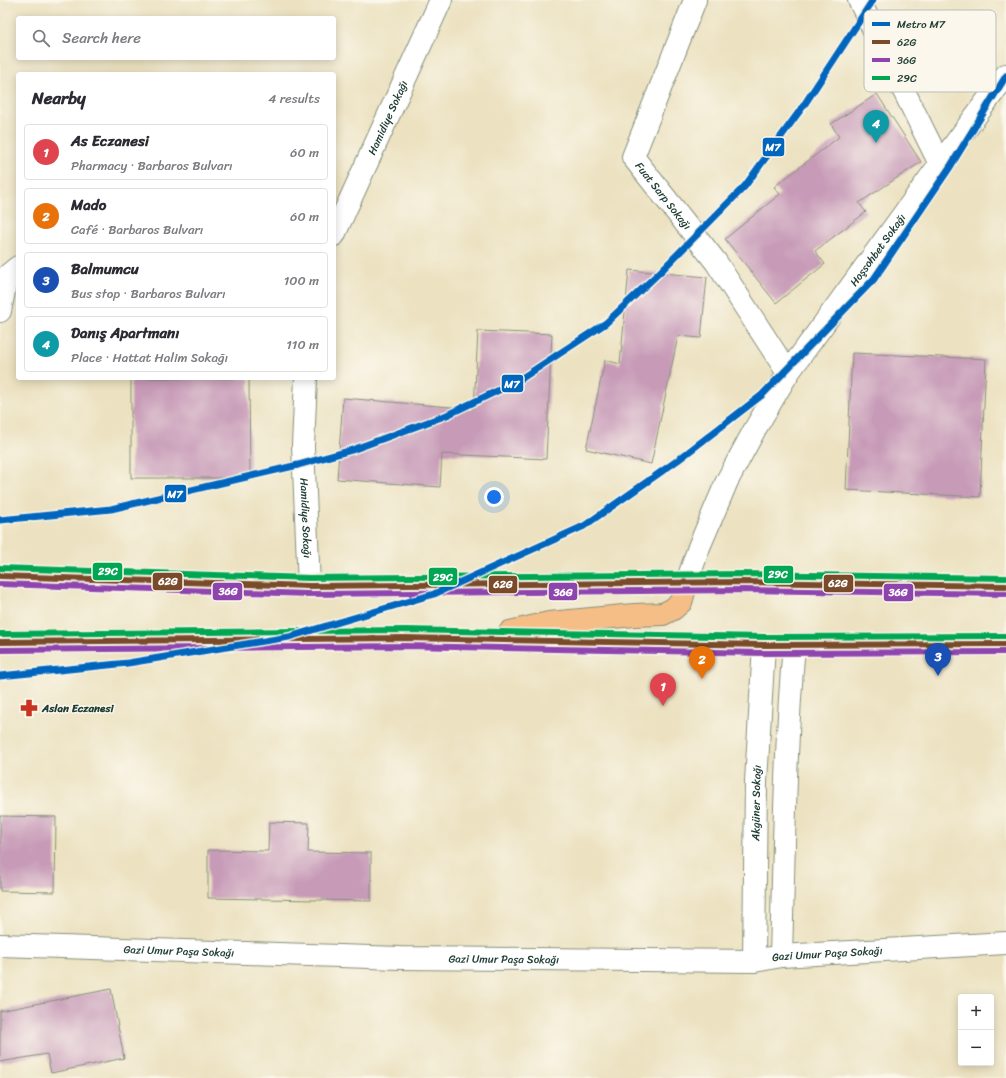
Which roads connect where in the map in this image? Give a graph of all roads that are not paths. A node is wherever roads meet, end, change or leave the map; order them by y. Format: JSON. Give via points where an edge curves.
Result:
{"nodes":[{"id":1,"x":441,"y":0,"type":"edge"},
{"id":2,"x":695,"y":0,"type":"edge"},
{"id":3,"x":860,"y":0,"type":"edge"},
{"id":4,"x":865,"y":10,"type":"edge"},
{"id":5,"x":1006,"y":75,"type":"edge"},
{"id":6,"x":996,"y":88,"type":"edge"},
{"id":7,"x":905,"y":92,"type":"edge"},
{"id":8,"x":993,"y":92,"type":"edge"},
{"id":9,"x":940,"y":164,"type":"junction"},
{"id":10,"x":336,"y":231,"type":"edge"},
{"id":11,"x":16,"y":269,"type":"edge"},
{"id":12,"x":0,"y":311,"type":"edge"},
{"id":13,"x":788,"y":373,"type":"junction"},
{"id":14,"x":306,"y":380,"type":"edge"},
{"id":15,"x":0,"y":576,"type":"edge"},
{"id":16,"x":686,"y":582,"type":"junction"},
{"id":17,"x":309,"y":586,"type":"junction"},
{"id":18,"x":1006,"y":586,"type":"edge"},
{"id":19,"x":477,"y":639,"type":"junction"},
{"id":20,"x":0,"y":642,"type":"edge"},
{"id":21,"x":1006,"y":644,"type":"edge"},
{"id":22,"x":764,"y":645,"type":"junction"},
{"id":23,"x":794,"y":645,"type":"junction"},
{"id":24,"x":785,"y":781,"type":"junction"},
{"id":25,"x":756,"y":782,"type":"junction"},
{"id":26,"x":1006,"y":943,"type":"edge"},
{"id":27,"x":0,"y":945,"type":"edge"},
{"id":28,"x":781,"y":956,"type":"junction"},
{"id":29,"x":754,"y":960,"type":"junction"}],
"edges":[{"from":1,"to":10,"type":"street","name":"Hamidiye Sokağı"},
{"from":2,"to":13,"type":"street","name":"Fuat Sarp Sokağı","via":[[633,156],[716,262]]},
{"from":3,"to":4,"type":"street"},
{"from":5,"to":6,"type":"street","name":"Hoşsohbet Sokağı"},
{"from":7,"to":9,"type":"street"},
{"from":8,"to":9,"type":"street","name":"Hoşsohbet Sokağı"},
{"from":9,"to":13,"type":"street","name":"Hoşsohbet Sokağı"},
{"from":11,"to":12,"type":"street","via":[[7,276]]},
{"from":13,"to":16,"type":"street","name":"Hoşsohbet Sokağı","via":[[727,481]]},
{"from":14,"to":17,"type":"street","name":"Hamidiye Sokağı","via":[[303,446]]},
{"from":15,"to":17,"type":"main road"},
{"from":16,"to":17,"type":"main road"},
{"from":16,"to":18,"type":"main road"},
{"from":16,"to":19,"type":"main road","via":[[681,602],[663,614],[549,623]]},
{"from":19,"to":20,"type":"main road"},
{"from":19,"to":22,"type":"main road"},
{"from":21,"to":23,"type":"main road"},
{"from":22,"to":23,"type":"main road"},
{"from":22,"to":25,"type":"street","name":"Akgüner Sokağı"},
{"from":23,"to":24,"type":"street"},
{"from":24,"to":25,"type":"street"},
{"from":24,"to":28,"type":"street"},
{"from":25,"to":29,"type":"street","name":"Akgüner Sokağı"},
{"from":26,"to":28,"type":"street","name":"Gazi Umur Paşa Sokağı"},
{"from":27,"to":29,"type":"street","name":"Gazi Umur Paşa Sokağı","via":[[400,958]]},
{"from":28,"to":29,"type":"street","name":"Gazi Umur Paşa Sokağı"}]}
